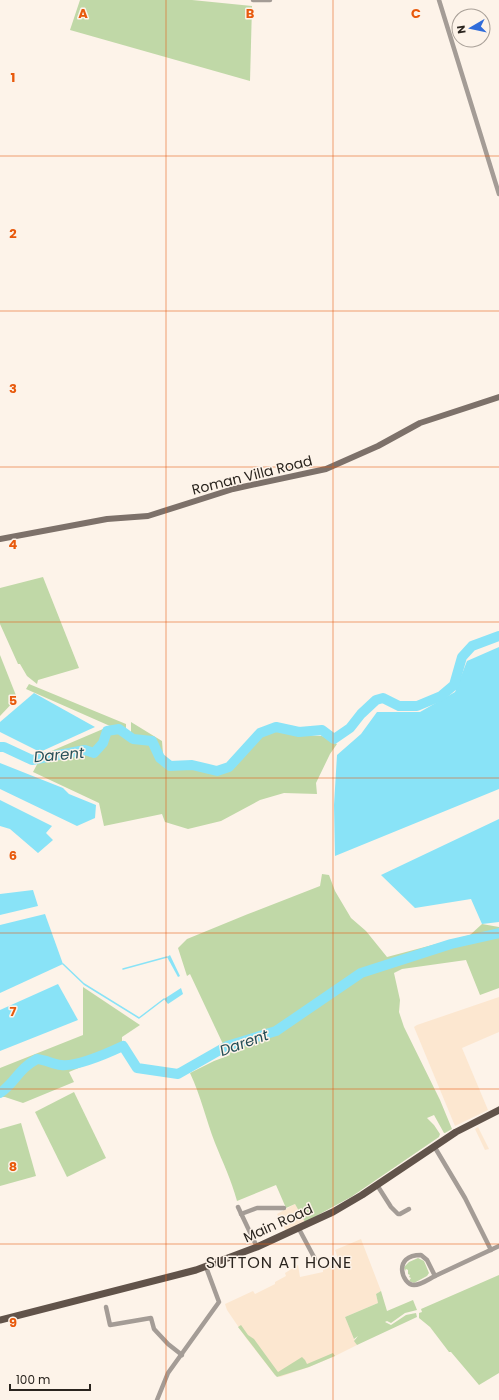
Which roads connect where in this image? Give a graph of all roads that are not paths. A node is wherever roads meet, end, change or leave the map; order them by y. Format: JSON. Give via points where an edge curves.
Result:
{"nodes":[{"id":1,"x":253,"y":0,"type":"edge"},
{"id":2,"x":270,"y":0,"type":"edge"},
{"id":3,"x":439,"y":0,"type":"edge"},
{"id":4,"x":499,"y":194,"type":"edge"},
{"id":5,"x":499,"y":397,"type":"edge"},
{"id":6,"x":0,"y":539,"type":"edge"},
{"id":7,"x":499,"y":1110,"type":"edge"},
{"id":8,"x":434,"y":1146,"type":"junction"},
{"id":9,"x":377,"y":1185,"type":"junction"},
{"id":10,"x":238,"y":1207,"type":"dead end"},
{"id":11,"x":284,"y":1208,"type":"dead end"},
{"id":12,"x":409,"y":1209,"type":"dead end"},
{"id":13,"x":242,"y":1214,"type":"junction"},
{"id":14,"x":299,"y":1229,"type":"junction"},
{"id":15,"x":499,"y":1246,"type":"edge"},
{"id":16,"x":257,"y":1247,"type":"junction"},
{"id":17,"x":491,"y":1250,"type":"junction"},
{"id":18,"x":315,"y":1259,"type":"dead end"},
{"id":19,"x":206,"y":1267,"type":"junction"},
{"id":20,"x":435,"y":1276,"type":"junction"},
{"id":21,"x":106,"y":1307,"type":"dead end"},
{"id":22,"x":0,"y":1320,"type":"edge"},
{"id":23,"x":182,"y":1354,"type":"junction"},
{"id":24,"x":157,"y":1400,"type":"edge"}],
"edges":[{"from":1,"to":2,"type":"street"},
{"from":3,"to":4,"type":"street"},
{"from":5,"to":6,"type":"street","name":"Roman Villa Road","via":[[420,423],[378,446],[326,469],[233,489],[148,516],[107,519]]},
{"from":7,"to":8,"type":"main road","name":"Main Road"},
{"from":8,"to":9,"type":"main road","name":"Main Road"},
{"from":8,"to":17,"type":"street"},
{"from":9,"to":12,"type":"street","via":[[398,1214]]},
{"from":9,"to":14,"type":"main road","name":"Main Road"},
{"from":10,"to":13,"type":"street"},
{"from":11,"to":13,"type":"street","via":[[257,1208]]},
{"from":13,"to":16,"type":"street"},
{"from":14,"to":16,"type":"main road","name":"Main Road"},
{"from":14,"to":18,"type":"street"},
{"from":15,"to":17,"type":"street"},
{"from":16,"to":19,"type":"main road","name":"Main Road"},
{"from":17,"to":20,"type":"street"},
{"from":19,"to":22,"type":"main road","name":"Main Road"},
{"from":19,"to":23,"type":"street","via":[[219,1302]]},
{"from":20,"to":20,"type":"street","via":[[412,1285],[401,1268],[406,1260],[421,1255],[427,1260]]},
{"from":21,"to":23,"type":"street","via":[[110,1325],[151,1318],[154,1329]]},
{"from":23,"to":24,"type":"street","via":[[168,1373]]}]}
